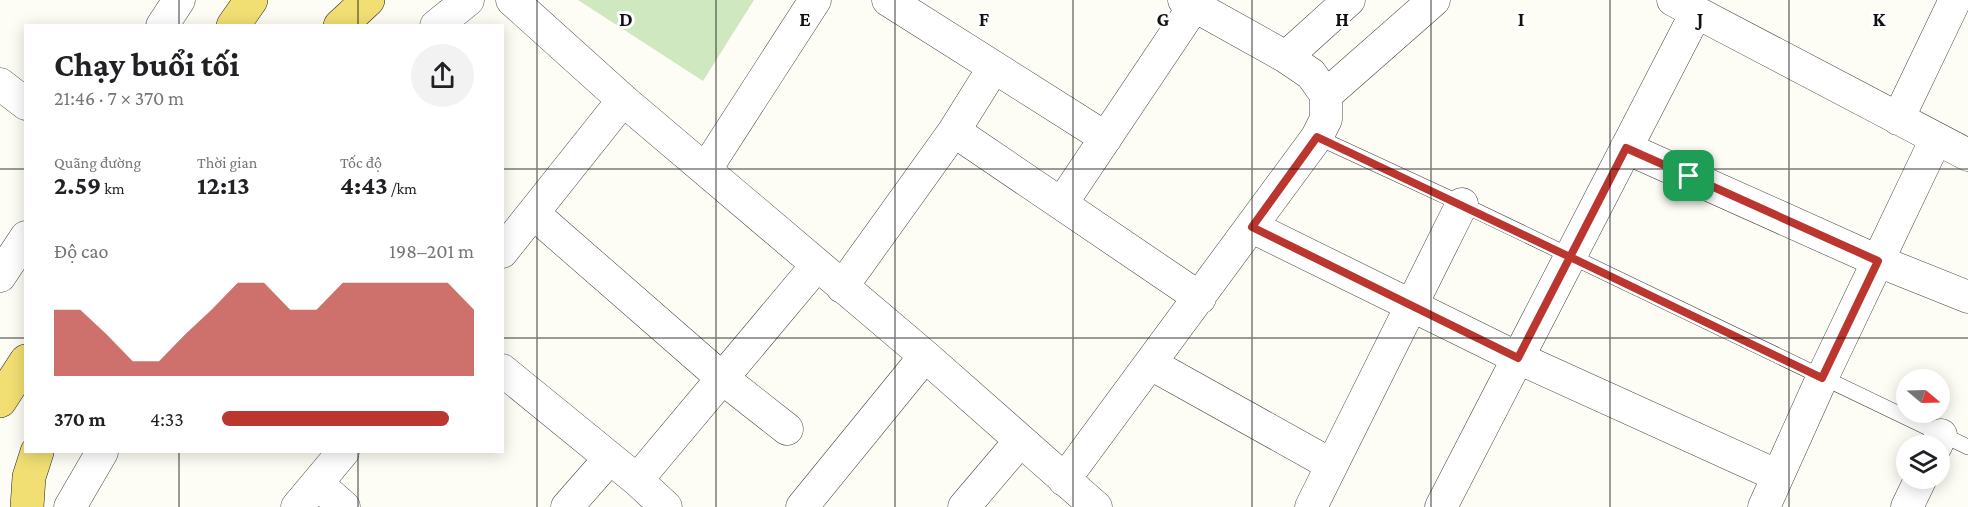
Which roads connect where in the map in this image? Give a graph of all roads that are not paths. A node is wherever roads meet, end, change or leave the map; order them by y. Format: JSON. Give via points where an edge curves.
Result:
{"nodes":[{"id":1,"x":179,"y":0,"type":"edge"},
{"id":2,"x":251,"y":0,"type":"edge"},
{"id":3,"x":368,"y":0,"type":"edge"},
{"id":4,"x":468,"y":0,"type":"edge"},
{"id":5,"x":512,"y":0,"type":"edge"},
{"id":6,"x":815,"y":0,"type":"edge"},
{"id":7,"x":888,"y":0,"type":"edge"},
{"id":8,"x":1349,"y":0,"type":"edge"},
{"id":9,"x":1434,"y":0,"type":"edge"},
{"id":10,"x":1955,"y":0,"type":"edge"},
{"id":11,"x":1964,"y":0,"type":"edge"},
{"id":12,"x":1968,"y":2,"type":"edge"},
{"id":13,"x":1189,"y":3,"type":"edge"},
{"id":14,"x":1685,"y":6,"type":"edge"},
{"id":15,"x":163,"y":24,"type":"edge"},
{"id":16,"x":234,"y":24,"type":"edge"},
{"id":17,"x":342,"y":24,"type":"edge"},
{"id":18,"x":438,"y":24,"type":"edge"},
{"id":19,"x":1286,"y":57,"type":"junction"},
{"id":20,"x":994,"y":67,"type":"junction"},
{"id":21,"x":0,"y":84,"type":"edge"},
{"id":22,"x":1326,"y":95,"type":"junction"},
{"id":23,"x":623,"y":100,"type":"junction"},
{"id":24,"x":24,"y":102,"type":"edge"},
{"id":25,"x":1898,"y":119,"type":"junction"},
{"id":26,"x":954,"y":131,"type":"junction"},
{"id":27,"x":1317,"y":137,"type":"junction"},
{"id":28,"x":1106,"y":138,"type":"junction"},
{"id":29,"x":1936,"y":139,"type":"junction"},
{"id":30,"x":1626,"y":148,"type":"junction"},
{"id":31,"x":1968,"y":155,"type":"edge"},
{"id":32,"x":706,"y":169,"type":"junction"},
{"id":33,"x":1062,"y":203,"type":"junction"},
{"id":34,"x":1462,"y":204,"type":"junction"},
{"id":35,"x":533,"y":213,"type":"junction"},
{"id":36,"x":1252,"y":227,"type":"junction"},
{"id":37,"x":24,"y":240,"type":"edge"},
{"id":38,"x":504,"y":249,"type":"edge"},
{"id":39,"x":1570,"y":257,"type":"junction"},
{"id":40,"x":1878,"y":261,"type":"junction"},
{"id":41,"x":817,"y":265,"type":"junction"},
{"id":42,"x":0,"y":276,"type":"edge"},
{"id":43,"x":842,"y":287,"type":"junction"},
{"id":44,"x":1968,"y":297,"type":"edge"},
{"id":45,"x":1200,"y":298,"type":"junction"},
{"id":46,"x":1411,"y":306,"type":"junction"},
{"id":47,"x":925,"y":356,"type":"junction"},
{"id":48,"x":1518,"y":358,"type":"junction"},
{"id":49,"x":1150,"y":364,"type":"junction"},
{"id":50,"x":24,"y":365,"type":"edge"},
{"id":51,"x":504,"y":372,"type":"edge"},
{"id":52,"x":722,"y":378,"type":"junction"},
{"id":53,"x":1822,"y":378,"type":"junction"},
{"id":54,"x":0,"y":401,"type":"edge"},
{"id":55,"x":787,"y":429,"type":"dead end"},
{"id":56,"x":1934,"y":435,"type":"edge"},
{"id":57,"x":1020,"y":441,"type":"junction"},
{"id":58,"x":37,"y":453,"type":"edge"},
{"id":59,"x":101,"y":453,"type":"edge"},
{"id":60,"x":342,"y":453,"type":"edge"},
{"id":61,"x":610,"y":458,"type":"junction"},
{"id":62,"x":1332,"y":465,"type":"junction"},
{"id":63,"x":1778,"y":476,"type":"junction"},
{"id":64,"x":637,"y":480,"type":"junction"},
{"id":65,"x":1064,"y":480,"type":"junction"},
{"id":66,"x":317,"y":483,"type":"junction"},
{"id":67,"x":1916,"y":489,"type":"edge"},
{"id":68,"x":27,"y":507,"type":"edge"},
{"id":69,"x":70,"y":507,"type":"edge"},
{"id":70,"x":297,"y":507,"type":"edge"},
{"id":71,"x":344,"y":507,"type":"edge"},
{"id":72,"x":567,"y":507,"type":"edge"},
{"id":73,"x":666,"y":507,"type":"edge"},
{"id":74,"x":802,"y":507,"type":"edge"},
{"id":75,"x":964,"y":507,"type":"edge"},
{"id":76,"x":1096,"y":507,"type":"edge"},
{"id":77,"x":1311,"y":507,"type":"edge"},
{"id":78,"x":1441,"y":507,"type":"edge"},
{"id":79,"x":1764,"y":507,"type":"edge"},
{"id":80,"x":1907,"y":507,"type":"edge"}],
"edges":[{"from":1,"to":15,"type":"street"},
{"from":2,"to":16,"type":"main road"},
{"from":3,"to":17,"type":"main road"},
{"from":4,"to":18,"type":"street"},
{"from":5,"to":23,"type":"street"},
{"from":6,"to":32,"type":"street"},
{"from":7,"to":20,"type":"street"},
{"from":8,"to":19,"type":"street"},
{"from":9,"to":22,"type":"street"},
{"from":10,"to":25,"type":"street"},
{"from":11,"to":12,"type":"street"},
{"from":13,"to":19,"type":"street"},
{"from":13,"to":28,"type":"street"},
{"from":14,"to":25,"type":"street"},
{"from":14,"to":30,"type":"street"},
{"from":19,"to":22,"type":"street","via":[[1311,74]]},
{"from":20,"to":26,"type":"street"},
{"from":20,"to":28,"type":"street"},
{"from":21,"to":24,"type":"street"},
{"from":22,"to":27,"type":"street","via":[[1326,119]]},
{"from":23,"to":32,"type":"street"},
{"from":23,"to":35,"type":"street"},
{"from":25,"to":29,"type":"street"},
{"from":26,"to":33,"type":"street"},
{"from":26,"to":43,"type":"street"},
{"from":27,"to":34,"type":"lane"},
{"from":27,"to":36,"type":"street"},
{"from":28,"to":33,"type":"street"},
{"from":29,"to":31,"type":"street"},
{"from":29,"to":40,"type":"street"},
{"from":30,"to":39,"type":"street"},
{"from":30,"to":40,"type":"street"},
{"from":32,"to":41,"type":"street"},
{"from":33,"to":45,"type":"street"},
{"from":34,"to":39,"type":"lane"},
{"from":34,"to":46,"type":"street"},
{"from":35,"to":38,"type":"street"},
{"from":35,"to":52,"type":"street"},
{"from":36,"to":45,"type":"street"},
{"from":36,"to":46,"type":"street"},
{"from":37,"to":42,"type":"street"},
{"from":39,"to":48,"type":"street"},
{"from":39,"to":53,"type":"lane"},
{"from":40,"to":44,"type":"street"},
{"from":40,"to":53,"type":"street"},
{"from":41,"to":43,"type":"street"},
{"from":41,"to":52,"type":"street"},
{"from":43,"to":47,"type":"street"},
{"from":45,"to":49,"type":"street"},
{"from":46,"to":48,"type":"street"},
{"from":46,"to":62,"type":"street"},
{"from":47,"to":57,"type":"street"},
{"from":47,"to":74,"type":"street"},
{"from":48,"to":63,"type":"street"},
{"from":48,"to":78,"type":"street"},
{"from":49,"to":62,"type":"street"},
{"from":49,"to":65,"type":"street"},
{"from":50,"to":54,"type":"main road"},
{"from":51,"to":61,"type":"street"},
{"from":52,"to":55,"type":"street"},
{"from":52,"to":64,"type":"street"},
{"from":53,"to":56,"type":"lane"},
{"from":53,"to":63,"type":"street"},
{"from":57,"to":65,"type":"street"},
{"from":57,"to":75,"type":"street"},
{"from":58,"to":68,"type":"main road","via":[[29,477]]},
{"from":59,"to":69,"type":"street"},
{"from":60,"to":66,"type":"street"},
{"from":61,"to":64,"type":"street"},
{"from":61,"to":72,"type":"street"},
{"from":62,"to":77,"type":"street"},
{"from":63,"to":79,"type":"street"},
{"from":64,"to":73,"type":"street"},
{"from":65,"to":76,"type":"street"},
{"from":66,"to":70,"type":"street"},
{"from":66,"to":71,"type":"street"},
{"from":67,"to":80,"type":"street"}]}
